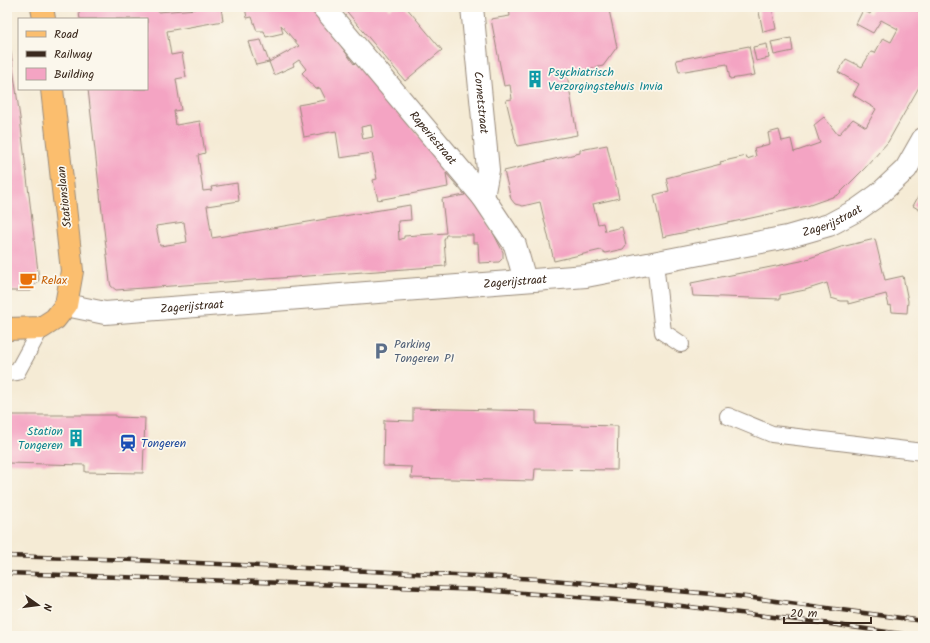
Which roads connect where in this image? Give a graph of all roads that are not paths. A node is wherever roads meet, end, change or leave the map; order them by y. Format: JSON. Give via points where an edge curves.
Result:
{"nodes":[{"id":1,"x":42,"y":7,"type":"edge"},
{"id":2,"x":323,"y":7,"type":"edge"},
{"id":3,"x":472,"y":7,"type":"edge"},
{"id":4,"x":44,"y":18,"type":"edge"},
{"id":5,"x":52,"y":90,"type":"edge"},
{"id":6,"x":923,"y":138,"type":"edge"},
{"id":7,"x":483,"y":197,"type":"junction"},
{"id":8,"x":655,"y":263,"type":"junction"},
{"id":9,"x":525,"y":280,"type":"junction"},
{"id":10,"x":66,"y":304,"type":"junction"},
{"id":11,"x":41,"y":328,"type":"junction"},
{"id":12,"x":7,"y":329,"type":"edge"},
{"id":13,"x":681,"y":344,"type":"dead end"},
{"id":14,"x":7,"y":373,"type":"edge"},
{"id":15,"x":728,"y":416,"type":"dead end"},
{"id":16,"x":923,"y":452,"type":"edge"}],
"edges":[{"from":1,"to":4,"type":"main road"},
{"from":2,"to":7,"type":"street","name":"Raperiestraat"},
{"from":3,"to":7,"type":"street","name":"Cornetstraat","via":[[488,170]]},
{"from":5,"to":10,"type":"main road","name":"Stationslaan","via":[[72,271]]},
{"from":6,"to":8,"type":"street","name":"Zagerijstraat","via":[[906,170],[857,210],[828,225],[787,237]]},
{"from":7,"to":9,"type":"street","name":"Raperiestraat","via":[[515,246]]},
{"from":8,"to":9,"type":"street","name":"Zagerijstraat","via":[[586,276]]},
{"from":8,"to":13,"type":"lane","via":[[663,332]]},
{"from":9,"to":10,"type":"street","name":"Zagerijstraat","via":[[106,313]]},
{"from":10,"to":11,"type":"main road","via":[[54,319]]},
{"from":11,"to":12,"type":"main road"},
{"from":11,"to":14,"type":"lane","via":[[17,372]]},
{"from":15,"to":16,"type":"lane","via":[[772,434]]}]}
